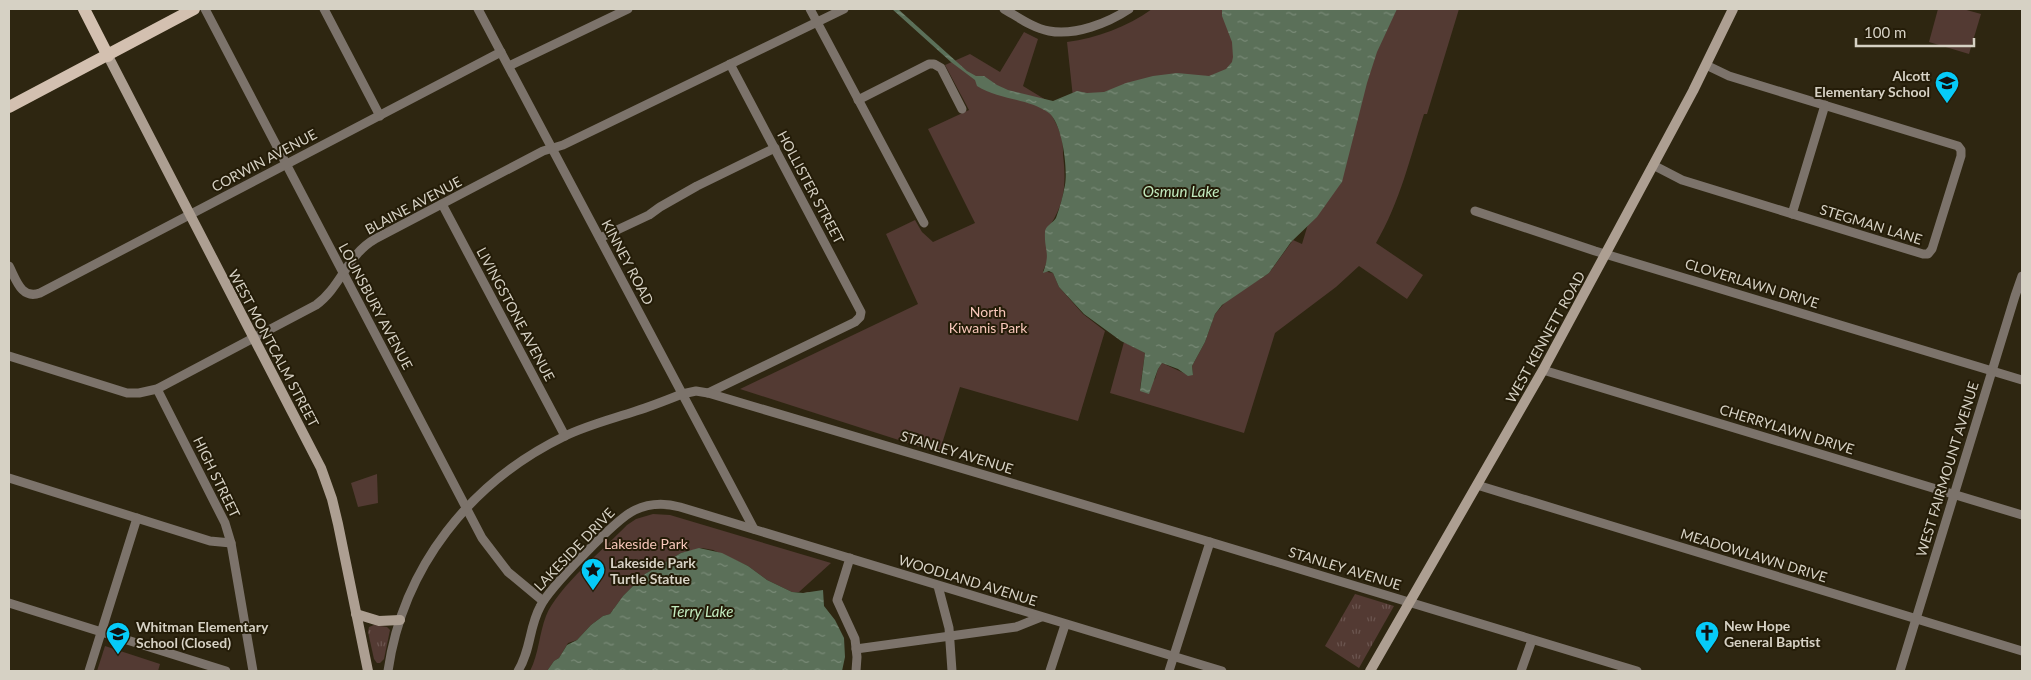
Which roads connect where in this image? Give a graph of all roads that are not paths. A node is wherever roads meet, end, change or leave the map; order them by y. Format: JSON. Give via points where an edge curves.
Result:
{"nodes":[{"id":1,"x":84,"y":9,"type":"edge"},
{"id":2,"x":194,"y":9,"type":"edge"},
{"id":3,"x":205,"y":9,"type":"edge"},
{"id":4,"x":324,"y":9,"type":"edge"},
{"id":5,"x":478,"y":9,"type":"edge"},
{"id":6,"x":628,"y":9,"type":"edge"},
{"id":7,"x":810,"y":9,"type":"edge"},
{"id":8,"x":844,"y":9,"type":"edge"},
{"id":9,"x":1004,"y":9,"type":"edge"},
{"id":10,"x":1129,"y":9,"type":"edge"},
{"id":11,"x":1733,"y":9,"type":"edge"},
{"id":12,"x":817,"y":22,"type":"junction"},
{"id":13,"x":501,"y":52,"type":"junction"},
{"id":14,"x":108,"y":56,"type":"junction"},
{"id":15,"x":730,"y":64,"type":"junction"},
{"id":16,"x":508,"y":66,"type":"junction"},
{"id":17,"x":1706,"y":66,"type":"junction"},
{"id":18,"x":858,"y":100,"type":"junction"},
{"id":19,"x":1825,"y":105,"type":"junction"},
{"id":20,"x":9,"y":107,"type":"edge"},
{"id":21,"x":962,"y":108,"type":"dead end"},
{"id":22,"x":380,"y":116,"type":"junction"},
{"id":23,"x":775,"y":148,"type":"junction"},
{"id":24,"x":552,"y":149,"type":"junction"},
{"id":25,"x":286,"y":164,"type":"junction"},
{"id":26,"x":1653,"y":165,"type":"junction"},
{"id":27,"x":442,"y":204,"type":"junction"},
{"id":28,"x":1475,"y":211,"type":"dead end"},
{"id":29,"x":1792,"y":214,"type":"junction"},
{"id":30,"x":189,"y":215,"type":"junction"},
{"id":31,"x":924,"y":223,"type":"dead end"},
{"id":32,"x":600,"y":238,"type":"junction"},
{"id":33,"x":1606,"y":254,"type":"junction"},
{"id":34,"x":9,"y":266,"type":"edge"},
{"id":35,"x":343,"y":272,"type":"junction"},
{"id":36,"x":2022,"y":276,"type":"edge"},
{"id":37,"x":254,"y":338,"type":"junction"},
{"id":38,"x":9,"y":356,"type":"edge"},
{"id":39,"x":1543,"y":370,"type":"junction"},
{"id":40,"x":1992,"y":371,"type":"junction"},
{"id":41,"x":2022,"y":380,"type":"edge"},
{"id":42,"x":156,"y":389,"type":"junction"},
{"id":43,"x":708,"y":393,"type":"junction"},
{"id":44,"x":682,"y":394,"type":"junction"},
{"id":45,"x":565,"y":436,"type":"junction"},
{"id":46,"x":9,"y":478,"type":"edge"},
{"id":47,"x":1477,"y":485,"type":"junction"},
{"id":48,"x":1954,"y":495,"type":"junction"},
{"id":49,"x":466,"y":508,"type":"junction"},
{"id":50,"x":2022,"y":516,"type":"edge"},
{"id":51,"x":137,"y":518,"type":"junction"},
{"id":52,"x":754,"y":529,"type":"junction"},
{"id":53,"x":1210,"y":542,"type":"junction"},
{"id":54,"x":231,"y":543,"type":"junction"},
{"id":55,"x":850,"y":558,"type":"junction"},
{"id":56,"x":938,"y":586,"type":"junction"},
{"id":57,"x":542,"y":601,"type":"junction"},
{"id":58,"x":1410,"y":602,"type":"junction"},
{"id":59,"x":9,"y":603,"type":"edge"},
{"id":60,"x":356,"y":614,"type":"junction"},
{"id":61,"x":1041,"y":617,"type":"junction"},
{"id":62,"x":1916,"y":619,"type":"junction"},
{"id":63,"x":400,"y":620,"type":"junction"},
{"id":64,"x":1065,"y":625,"type":"junction"},
{"id":65,"x":101,"y":632,"type":"junction"},
{"id":66,"x":950,"y":636,"type":"junction"},
{"id":67,"x":1532,"y":640,"type":"junction"},
{"id":68,"x":856,"y":649,"type":"junction"},
{"id":69,"x":2022,"y":651,"type":"edge"},
{"id":70,"x":1174,"y":657,"type":"junction"},
{"id":71,"x":89,"y":671,"type":"edge"},
{"id":72,"x":226,"y":671,"type":"edge"},
{"id":73,"x":253,"y":671,"type":"edge"},
{"id":74,"x":368,"y":671,"type":"edge"},
{"id":75,"x":388,"y":671,"type":"edge"},
{"id":76,"x":518,"y":671,"type":"edge"},
{"id":77,"x":856,"y":671,"type":"edge"},
{"id":78,"x":952,"y":671,"type":"edge"},
{"id":79,"x":1050,"y":671,"type":"edge"},
{"id":80,"x":1170,"y":671,"type":"edge"},
{"id":81,"x":1222,"y":671,"type":"edge"},
{"id":82,"x":1370,"y":671,"type":"edge"},
{"id":83,"x":1521,"y":671,"type":"edge"},
{"id":84,"x":1636,"y":671,"type":"edge"},
{"id":85,"x":1900,"y":671,"type":"edge"}],
"edges":[{"from":1,"to":14,"type":"main road"},
{"from":2,"to":14,"type":"main road"},
{"from":3,"to":25,"type":"street","name":"LOUNSBURY AVENUE"},
{"from":4,"to":22,"type":"street"},
{"from":5,"to":13,"type":"street","name":"KINNEY ROAD"},
{"from":6,"to":16,"type":"street"},
{"from":7,"to":12,"type":"street"},
{"from":8,"to":12,"type":"street","name":"BLAINE AVENUE"},
{"from":9,"to":10,"type":"street","via":[[1041,29],[1061,32],[1097,24]]},
{"from":11,"to":17,"type":"street","name":"WEST KENNETT ROAD"},
{"from":12,"to":15,"type":"street","name":"BLAINE AVENUE"},
{"from":12,"to":18,"type":"street"},
{"from":13,"to":16,"type":"street","name":"KINNEY ROAD"},
{"from":13,"to":22,"type":"street","name":"CORWIN AVENUE"},
{"from":14,"to":20,"type":"main road"},
{"from":14,"to":30,"type":"street","name":"WEST MONTCALM STREET"},
{"from":15,"to":23,"type":"street","name":"HOLLISTER STREET"},
{"from":15,"to":24,"type":"street","name":"BLAINE AVENUE"},
{"from":16,"to":24,"type":"street","name":"KINNEY ROAD"},
{"from":17,"to":19,"type":"street","name":"STEGMAN LANE"},
{"from":17,"to":26,"type":"street","name":"WEST KENNETT ROAD"},
{"from":18,"to":21,"type":"street","via":[[929,64],[936,64],[942,68]]},
{"from":18,"to":31,"type":"street"},
{"from":19,"to":29,"type":"street"},
{"from":19,"to":29,"type":"street","name":"STEGMAN LANE","via":[[1956,145],[1961,152],[1933,248],[1926,254]]},
{"from":22,"to":25,"type":"street","name":"CORWIN AVENUE"},
{"from":23,"to":32,"type":"street"},
{"from":23,"to":43,"type":"street","name":"HOLLISTER STREET","via":[[860,308],[860,316],[855,322]]},
{"from":24,"to":27,"type":"street","name":"BLAINE AVENUE"},
{"from":24,"to":32,"type":"street","name":"KINNEY ROAD"},
{"from":25,"to":30,"type":"street","name":"CORWIN AVENUE"},
{"from":25,"to":35,"type":"street","name":"LOUNSBURY AVENUE"},
{"from":26,"to":29,"type":"street","name":"STEGMAN LANE","via":[[1682,180]]},
{"from":26,"to":33,"type":"street","name":"WEST KENNETT ROAD"},
{"from":27,"to":35,"type":"street","name":"BLAINE AVENUE","via":[[367,244]]},
{"from":27,"to":45,"type":"street","name":"LIVINGSTONE AVENUE"},
{"from":28,"to":33,"type":"street","name":"CLOVERLAWN DRIVE"},
{"from":30,"to":34,"type":"street","name":"CORWIN AVENUE","via":[[40,293],[30,295],[23,291]]},
{"from":30,"to":37,"type":"street","name":"WEST MONTCALM STREET"},
{"from":32,"to":44,"type":"street","name":"KINNEY ROAD"},
{"from":33,"to":39,"type":"street","name":"WEST KENNETT ROAD"},
{"from":33,"to":40,"type":"street","name":"CLOVERLAWN DRIVE"},
{"from":35,"to":37,"type":"street","name":"BLAINE AVENUE","via":[[330,292],[316,305]]},
{"from":35,"to":49,"type":"street","name":"LOUNSBURY AVENUE"},
{"from":36,"to":40,"type":"street","name":"WEST FAIRMOUNT AVENUE"},
{"from":37,"to":42,"type":"street","name":"BLAINE AVENUE"},
{"from":37,"to":60,"type":"street","name":"WEST MONTCALM STREET","via":[[325,478]]},
{"from":38,"to":42,"type":"street","name":"BLAINE AVENUE","via":[[122,391],[139,393]]},
{"from":39,"to":47,"type":"street","name":"WEST KENNETT ROAD"},
{"from":39,"to":48,"type":"street","name":"CHERRYLAWN DRIVE"},
{"from":40,"to":41,"type":"street","name":"CLOVERLAWN DRIVE"},
{"from":40,"to":48,"type":"street","name":"WEST FAIRMOUNT AVENUE"},
{"from":42,"to":54,"type":"street","name":"HIGH STREET","via":[[217,505]]},
{"from":43,"to":44,"type":"street","name":"STANLEY AVENUE"},
{"from":43,"to":53,"type":"street","name":"STANLEY AVENUE"},
{"from":44,"to":45,"type":"street","name":"STANLEY AVENUE"},
{"from":44,"to":52,"type":"street","name":"KINNEY ROAD"},
{"from":45,"to":49,"type":"street","name":"STANLEY AVENUE","via":[[512,467]]},
{"from":46,"to":51,"type":"street"},
{"from":47,"to":58,"type":"street","name":"WEST KENNETT ROAD"},
{"from":47,"to":62,"type":"street","name":"MEADOWLAWN DRIVE"},
{"from":48,"to":50,"type":"street","name":"CHERRYLAWN DRIVE"},
{"from":48,"to":62,"type":"street","name":"WEST FAIRMOUNT AVENUE"},
{"from":49,"to":57,"type":"street","name":"LOUNSBURY AVENUE","via":[[500,564]]},
{"from":49,"to":63,"type":"street","name":"STANLEY AVENUE","via":[[427,560]]},
{"from":51,"to":54,"type":"street","via":[[210,541]]},
{"from":51,"to":65,"type":"street"},
{"from":52,"to":55,"type":"street","name":"WOODLAND AVENUE"},
{"from":52,"to":57,"type":"street","name":"LAKESIDE DRIVE","via":[[675,506],[657,504],[642,507],[619,521]]},
{"from":53,"to":58,"type":"street","name":"STANLEY AVENUE"},
{"from":53,"to":70,"type":"street"},
{"from":54,"to":73,"type":"street","name":"HIGH STREET"},
{"from":55,"to":56,"type":"street","name":"WOODLAND AVENUE"},
{"from":55,"to":68,"type":"street","via":[[837,600],[851,629]]},
{"from":56,"to":61,"type":"street","name":"WOODLAND AVENUE"},
{"from":56,"to":66,"type":"street"},
{"from":57,"to":76,"type":"street","name":"LAKESIDE DRIVE","via":[[528,650]]},
{"from":58,"to":67,"type":"street","name":"STANLEY AVENUE"},
{"from":58,"to":82,"type":"street","name":"WEST KENNETT ROAD"},
{"from":59,"to":65,"type":"street"},
{"from":60,"to":63,"type":"street","via":[[379,621]]},
{"from":60,"to":74,"type":"street","name":"WEST MONTCALM STREET"},
{"from":61,"to":64,"type":"street","name":"WOODLAND AVENUE"},
{"from":61,"to":66,"type":"street","via":[[1016,627]]},
{"from":62,"to":69,"type":"street","name":"MEADOWLAWN DRIVE"},
{"from":62,"to":85,"type":"street","name":"WEST FAIRMOUNT AVENUE"},
{"from":63,"to":75,"type":"street","name":"STANLEY AVENUE"},
{"from":64,"to":70,"type":"street","name":"WOODLAND AVENUE"},
{"from":64,"to":79,"type":"street"},
{"from":65,"to":71,"type":"street"},
{"from":65,"to":72,"type":"street"},
{"from":66,"to":68,"type":"street"},
{"from":66,"to":78,"type":"street"},
{"from":67,"to":83,"type":"street"},
{"from":67,"to":84,"type":"street","name":"STANLEY AVENUE"},
{"from":68,"to":77,"type":"street"},
{"from":70,"to":80,"type":"street"},
{"from":70,"to":81,"type":"street","name":"WOODLAND AVENUE"}]}
